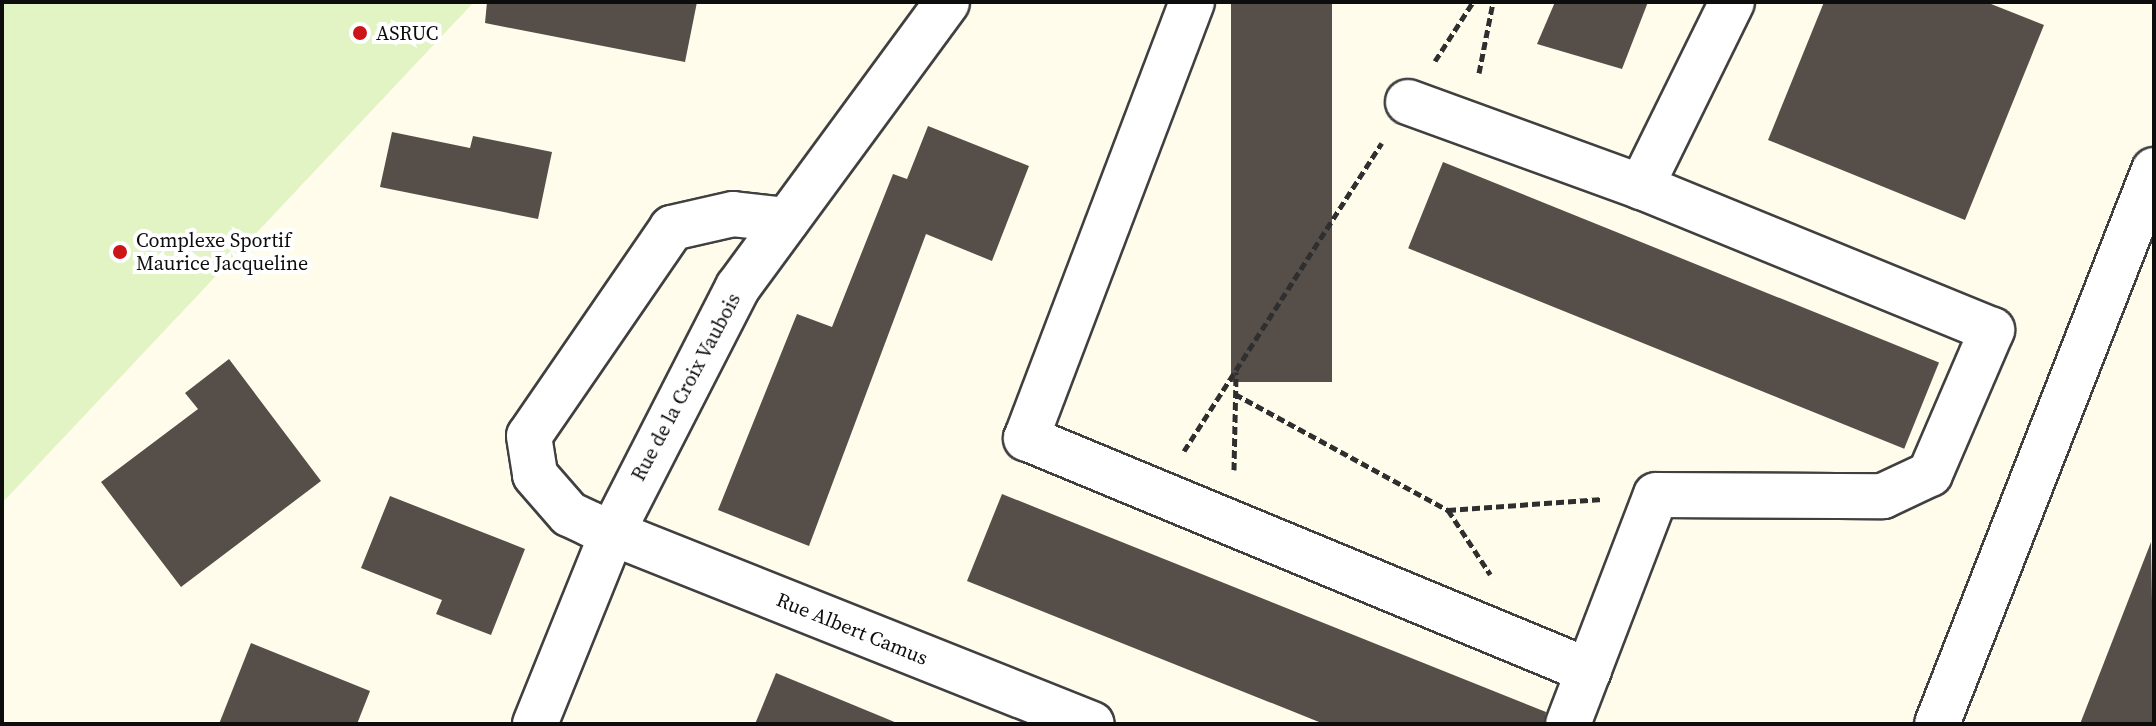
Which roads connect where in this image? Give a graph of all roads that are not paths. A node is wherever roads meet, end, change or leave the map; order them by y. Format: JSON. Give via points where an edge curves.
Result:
{"nodes":[{"id":1,"x":947,"y":2,"type":"edge"},
{"id":2,"x":1192,"y":2,"type":"edge"},
{"id":3,"x":1732,"y":2,"type":"edge"},
{"id":4,"x":1408,"y":102,"type":"road end"},
{"id":5,"x":2154,"y":170,"type":"edge"},
{"id":6,"x":1641,"y":187,"type":"junction"},
{"id":7,"x":787,"y":220,"type":"junction"},
{"id":8,"x":612,"y":533,"type":"junction"},
{"id":9,"x":1589,"y":671,"type":"junction"},
{"id":10,"x":1074,"y":721,"type":"edge"},
{"id":11,"x":535,"y":724,"type":"edge"},
{"id":12,"x":1568,"y":724,"type":"edge"},
{"id":13,"x":1937,"y":724,"type":"edge"}],
"edges":[{"from":1,"to":7,"type":"street","name":"Rue de la Croix Vaubois"},
{"from":2,"to":9,"type":"street","via":[[1026,438]]},
{"from":3,"to":6,"type":"street"},
{"from":4,"to":6,"type":"street"},
{"from":5,"to":13,"type":"street"},
{"from":6,"to":9,"type":"street","via":[[1992,330],[1930,474],[1883,496],[1656,495]]},
{"from":7,"to":8,"type":"street","name":"Rue de la Croix Vaubois","via":[[692,370]]},
{"from":7,"to":8,"type":"street","name":"Rue Albert Camus","via":[[733,214],[672,228],[529,436],[535,475],[569,514]]},
{"from":8,"to":10,"type":"street","name":"Rue Albert Camus"},
{"from":8,"to":11,"type":"street","name":"Rue de la Croix Vaubois"},
{"from":9,"to":12,"type":"street"}]}
